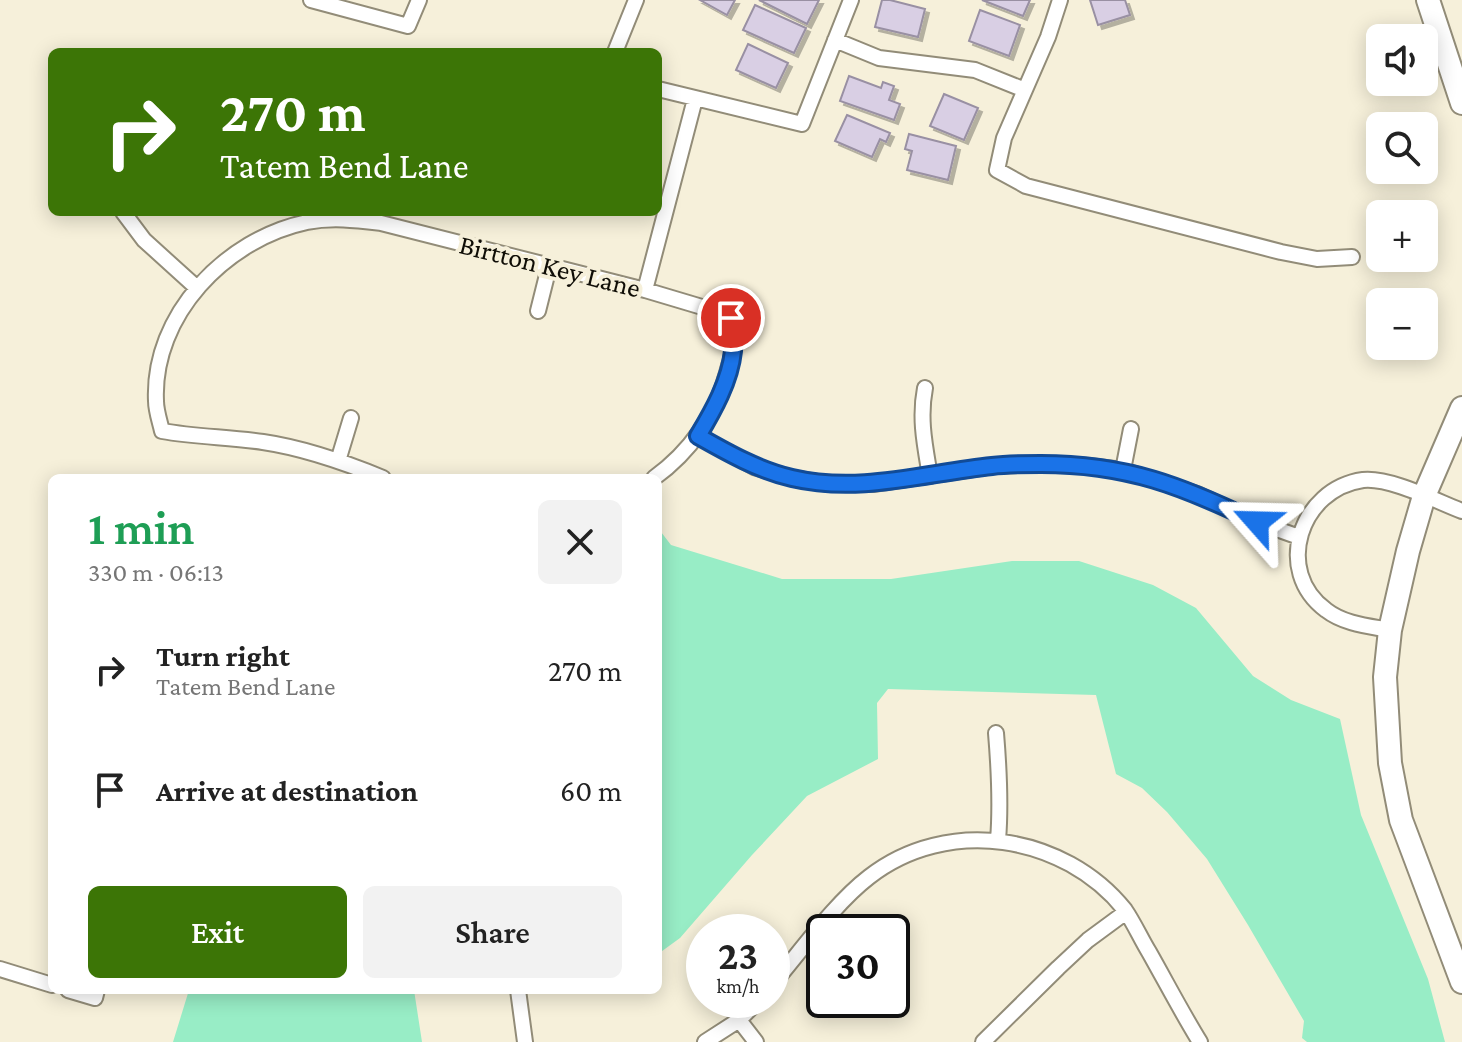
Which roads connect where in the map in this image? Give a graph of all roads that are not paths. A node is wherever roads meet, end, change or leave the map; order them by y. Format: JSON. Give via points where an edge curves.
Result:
{"nodes":[{"id":1,"x":311,"y":0,"type":"edge"},
{"id":2,"x":419,"y":0,"type":"edge"},
{"id":3,"x":636,"y":0,"type":"edge"},
{"id":4,"x":851,"y":0,"type":"edge"},
{"id":5,"x":1060,"y":0,"type":"edge"},
{"id":6,"x":1428,"y":0,"type":"edge"},
{"id":7,"x":835,"y":40,"type":"junction"},
{"id":8,"x":617,"y":48,"type":"edge"},
{"id":9,"x":662,"y":90,"type":"edge"},
{"id":10,"x":1025,"y":90,"type":"junction"},
{"id":11,"x":695,"y":99,"type":"junction"},
{"id":12,"x":1462,"y":103,"type":"edge"},
{"id":13,"x":126,"y":216,"type":"edge"},
{"id":14,"x":1352,"y":257,"type":"dead end"},
{"id":15,"x":549,"y":267,"type":"junction"},
{"id":16,"x":197,"y":288,"type":"junction"},
{"id":17,"x":645,"y":290,"type":"junction"},
{"id":18,"x":538,"y":311,"type":"dead end"},
{"id":19,"x":925,"y":388,"type":"dead end"},
{"id":20,"x":1462,"y":408,"type":"edge"},
{"id":21,"x":351,"y":418,"type":"dead end"},
{"id":22,"x":1131,"y":429,"type":"dead end"},
{"id":23,"x":698,"y":436,"type":"junction"},
{"id":24,"x":338,"y":461,"type":"junction"},
{"id":25,"x":1123,"y":470,"type":"junction"},
{"id":26,"x":372,"y":474,"type":"edge"},
{"id":27,"x":659,"y":474,"type":"edge"},
{"id":28,"x":930,"y":476,"type":"junction"},
{"id":29,"x":1424,"y":496,"type":"junction"},
{"id":30,"x":1462,"y":511,"type":"edge"},
{"id":31,"x":1299,"y":537,"type":"junction"},
{"id":32,"x":1390,"y":630,"type":"junction"},
{"id":33,"x":996,"y":733,"type":"dead end"},
{"id":34,"x":998,"y":840,"type":"junction"},
{"id":35,"x":1126,"y":912,"type":"junction"},
{"id":36,"x":790,"y":964,"type":"edge"},
{"id":37,"x":0,"y":969,"type":"edge"},
{"id":38,"x":1462,"y":982,"type":"edge"},
{"id":39,"x":48,"y":984,"type":"edge"},
{"id":40,"x":519,"y":994,"type":"edge"},
{"id":41,"x":739,"y":1020,"type":"joint"},
{"id":42,"x":525,"y":1042,"type":"edge"},
{"id":43,"x":705,"y":1042,"type":"edge"},
{"id":44,"x":756,"y":1042,"type":"edge"},
{"id":45,"x":983,"y":1042,"type":"edge"},
{"id":46,"x":1200,"y":1042,"type":"edge"}],
"edges":[{"from":1,"to":2,"type":"street","via":[[408,26]]},
{"from":3,"to":8,"type":"street"},
{"from":4,"to":7,"type":"street"},
{"from":5,"to":10,"type":"street"},
{"from":6,"to":12,"type":"street"},
{"from":7,"to":10,"type":"street","via":[[879,58],[975,70]]},
{"from":7,"to":11,"type":"street","via":[[802,124]]},
{"from":9,"to":11,"type":"street"},
{"from":10,"to":14,"type":"street","via":[[997,170],[1026,186],[1281,252],[1317,259]]},
{"from":11,"to":17,"type":"street"},
{"from":13,"to":16,"type":"street","via":[[144,240]]},
{"from":15,"to":16,"type":"street","name":"Birtton Key Lane","via":[[381,223],[340,218],[261,236]]},
{"from":15,"to":17,"type":"street","name":"Birtton Key Lane"},
{"from":15,"to":18,"type":"street"},
{"from":16,"to":24,"type":"street","name":"Birtton Key Lane","via":[[163,349],[156,403],[162,431],[265,442]]},
{"from":17,"to":23,"type":"street","name":"Birtton Key Lane","via":[[731,318],[733,352],[724,385]]},
{"from":19,"to":28,"type":"street","via":[[922,430]]},
{"from":20,"to":29,"type":"street"},
{"from":21,"to":24,"type":"street"},
{"from":22,"to":25,"type":"street"},
{"from":23,"to":27,"type":"street"},
{"from":23,"to":28,"type":"street","via":[[754,467],[792,478],[873,484]]},
{"from":24,"to":26,"type":"street"},
{"from":25,"to":28,"type":"street","via":[[1043,464]]},
{"from":25,"to":31,"type":"street"},
{"from":29,"to":30,"type":"street"},
{"from":29,"to":31,"type":"street","via":[[1384,481],[1346,485],[1309,514]]},
{"from":29,"to":32,"type":"street"},
{"from":31,"to":32,"type":"street","via":[[1301,577],[1310,594],[1345,621]]},
{"from":32,"to":38,"type":"street","via":[[1386,718],[1401,820]]},
{"from":33,"to":34,"type":"street"},
{"from":34,"to":35,"type":"street","via":[[1054,855],[1106,890]]},
{"from":34,"to":36,"type":"street","via":[[967,839],[897,859],[846,899]]},
{"from":35,"to":45,"type":"street","via":[[1088,940]]},
{"from":35,"to":46,"type":"street"},
{"from":37,"to":39,"type":"street"},
{"from":40,"to":42,"type":"street"},
{"from":41,"to":43,"type":"street"},
{"from":41,"to":44,"type":"street"}]}
